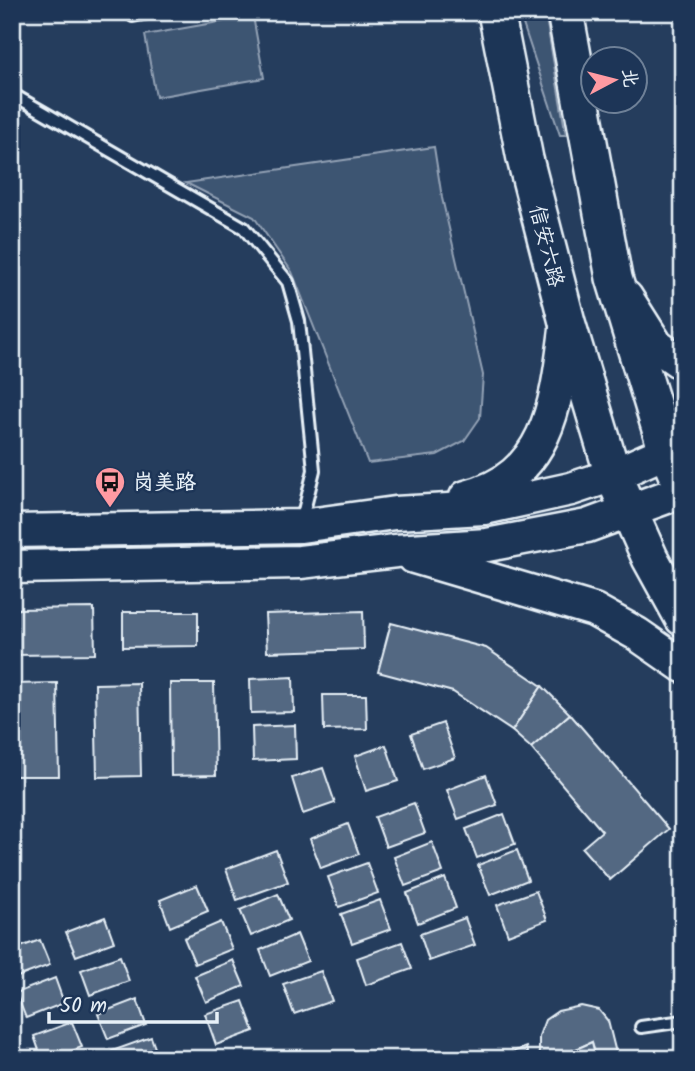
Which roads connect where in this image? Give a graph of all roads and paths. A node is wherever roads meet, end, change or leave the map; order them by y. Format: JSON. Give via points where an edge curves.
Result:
{"nodes":[{"id":1,"x":132,"y":12,"type":"edge"},
{"id":2,"x":154,"y":12,"type":"edge"},
{"id":3,"x":496,"y":12,"type":"edge"},
{"id":4,"x":565,"y":12,"type":"edge"},
{"id":5,"x":12,"y":94,"type":"edge"},
{"id":6,"x":614,"y":278,"type":"junction"},
{"id":7,"x":567,"y":322,"type":"junction"},
{"id":8,"x":683,"y":364,"type":"edge"},
{"id":9,"x":675,"y":448,"type":"edge"},
{"id":10,"x":613,"y":475,"type":"junction"},
{"id":11,"x":683,"y":490,"type":"edge"},
{"id":12,"x":484,"y":508,"type":"junction"},
{"id":13,"x":629,"y":512,"type":"junction"},
{"id":14,"x":396,"y":513,"type":"junction"},
{"id":15,"x":301,"y":526,"type":"junction"},
{"id":16,"x":12,"y":531,"type":"edge"},
{"id":17,"x":487,"y":545,"type":"junction"},
{"id":18,"x":396,"y":551,"type":"junction"},
{"id":19,"x":12,"y":567,"type":"edge"},
{"id":20,"x":683,"y":618,"type":"edge"},
{"id":21,"x":683,"y":666,"type":"edge"},
{"id":22,"x":683,"y":1021,"type":"edge"},
{"id":23,"x":641,"y":1027,"type":"dead end"}],
"edges":[{"from":1,"to":2,"type":"lane","via":[[133,16]]},
{"from":3,"to":7,"type":"main road","name":"信安六路","via":[[525,159]]},
{"from":4,"to":6,"type":"main road"},
{"from":5,"to":15,"type":"lane","via":[[244,228],[288,282],[299,321],[314,470]]},
{"from":6,"to":8,"type":"main road","via":[[657,346]]},
{"from":6,"to":9,"type":"main road"},
{"from":7,"to":10,"type":"main road","name":"信安六路"},
{"from":7,"to":14,"type":"main road","via":[[556,401],[542,438],[520,470],[502,484],[471,496]]},
{"from":9,"to":10,"type":"main road"},
{"from":9,"to":11,"type":"main road"},
{"from":10,"to":12,"type":"main road"},
{"from":10,"to":13,"type":"main road","name":"信安六路"},
{"from":11,"to":13,"type":"main road"},
{"from":12,"to":14,"type":"main road"},
{"from":12,"to":17,"type":"main road"},
{"from":13,"to":17,"type":"main road","via":[[578,528]]},
{"from":13,"to":20,"type":"main road","name":"信安六路"},
{"from":14,"to":15,"type":"main road"},
{"from":15,"to":16,"type":"main road"},
{"from":17,"to":18,"type":"main road"},
{"from":18,"to":19,"type":"main road","via":[[300,562]]},
{"from":18,"to":21,"type":"main road","via":[[594,610]]},
{"from":22,"to":23,"type":"lane"}]}
